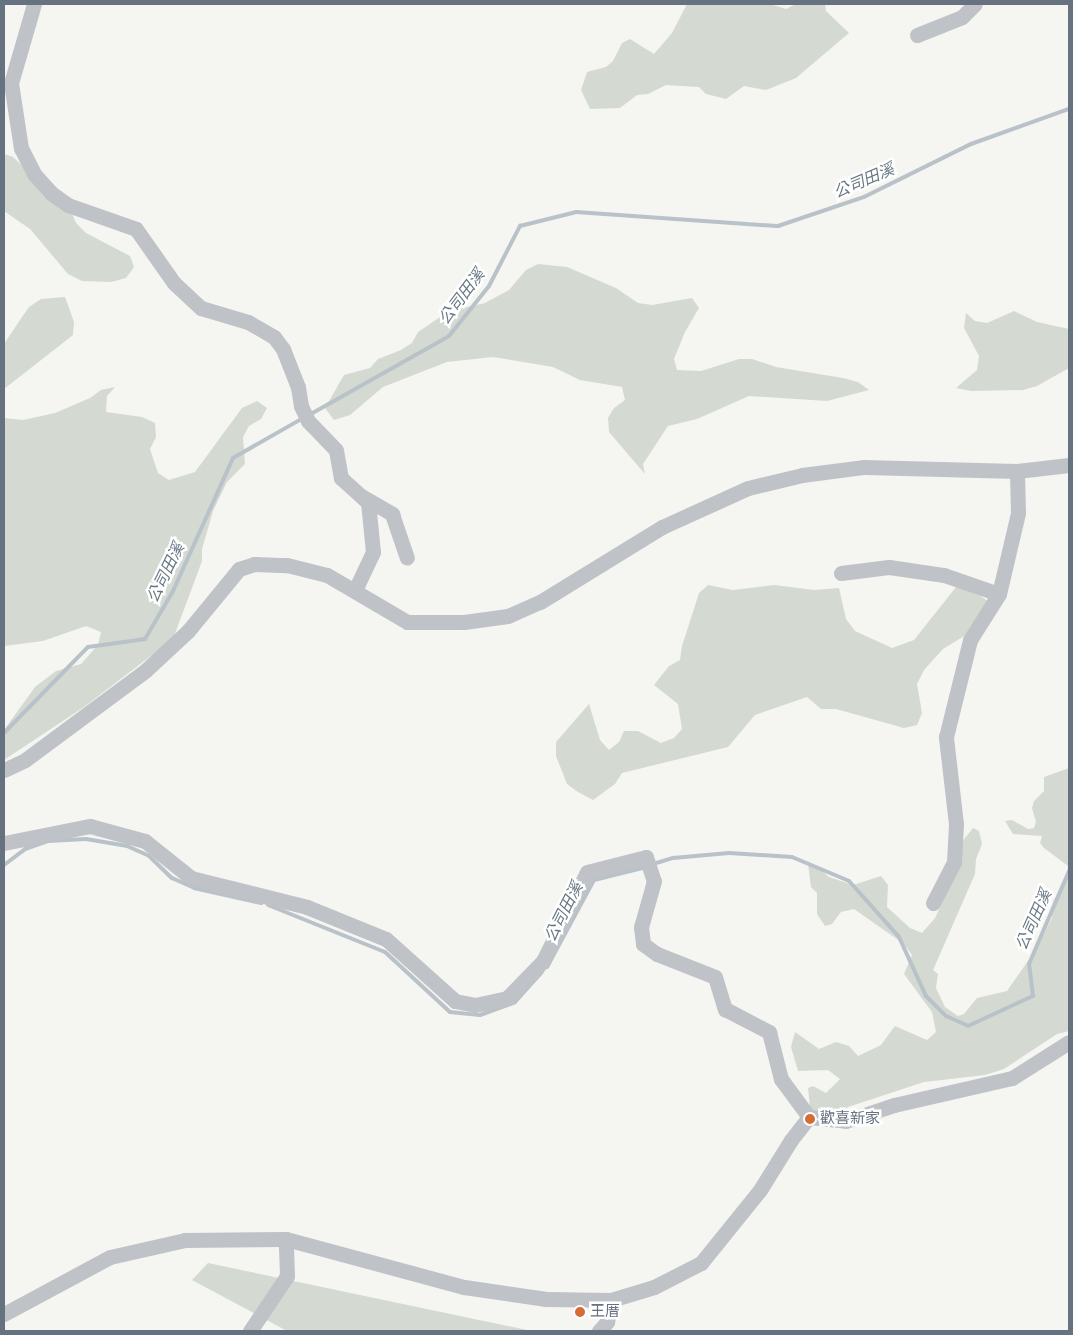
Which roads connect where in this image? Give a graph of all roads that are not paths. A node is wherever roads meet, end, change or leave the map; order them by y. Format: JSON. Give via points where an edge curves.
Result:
{"nodes":[{"id":1,"x":34,"y":4,"type":"edge"},
{"id":2,"x":975,"y":4,"type":"edge"},
{"id":3,"x":917,"y":35,"type":"dead end"},
{"id":4,"x":1069,"y":465,"type":"edge"},
{"id":5,"x":1017,"y":471,"type":"junction"},
{"id":6,"x":361,"y":496,"type":"junction"},
{"id":7,"x":407,"y":558,"type":"dead end"},
{"id":8,"x":841,"y":573,"type":"dead end"},
{"id":9,"x":355,"y":590,"type":"junction"},
{"id":10,"x":999,"y":594,"type":"junction"},
{"id":11,"x":4,"y":770,"type":"edge"},
{"id":12,"x":4,"y":843,"type":"edge"},
{"id":13,"x":932,"y":903,"type":"dead end"},
{"id":14,"x":1069,"y":1042,"type":"edge"},
{"id":15,"x":809,"y":1117,"type":"junction"},
{"id":16,"x":286,"y":1239,"type":"junction"},
{"id":17,"x":612,"y":1300,"type":"junction"},
{"id":18,"x":4,"y":1314,"type":"edge"},
{"id":19,"x":250,"y":1331,"type":"edge"},
{"id":20,"x":599,"y":1331,"type":"edge"}],
"edges":[{"from":1,"to":6,"type":"street","via":[[11,82],[21,148],[35,175],[68,205],[136,229],[174,283],[201,308],[248,322],[274,338],[291,365],[300,406],[308,421],[336,450],[340,478]]},
{"from":2,"to":3,"type":"street","via":[[962,17]]},
{"from":4,"to":5,"type":"street"},
{"from":5,"to":9,"type":"street","via":[[864,467],[802,475],[748,488],[662,527],[540,602],[508,616],[464,622],[407,622]]},
{"from":5,"to":10,"type":"street","via":[[1018,513]]},
{"from":6,"to":7,"type":"street","via":[[392,514]]},
{"from":6,"to":9,"type":"street","via":[[368,502],[373,552]]},
{"from":8,"to":10,"type":"street","via":[[889,567],[944,575]]},
{"from":9,"to":11,"type":"street","via":[[327,575],[287,565],[254,564],[239,569],[188,631],[145,671],[24,760]]},
{"from":10,"to":13,"type":"street","via":[[970,640],[946,737],[956,824],[954,862]]},
{"from":12,"to":15,"type":"street","via":[[90,826],[145,842],[191,878],[307,907],[386,940],[455,1000],[475,1005],[507,998],[543,961],[587,872],[646,857],[654,881],[641,927],[642,944],[657,954],[715,977],[725,1010],[768,1032],[781,1079]]},
{"from":14,"to":15,"type":"street","via":[[1012,1078],[894,1105],[846,1121]]},
{"from":15,"to":17,"type":"street","via":[[760,1190],[701,1262],[654,1287]]},
{"from":16,"to":17,"type":"street","via":[[464,1287],[546,1299]]},
{"from":16,"to":18,"type":"street","via":[[185,1240],[110,1257]]},
{"from":16,"to":19,"type":"street","via":[[288,1276]]},
{"from":17,"to":20,"type":"street","via":[[607,1322]]}]}
